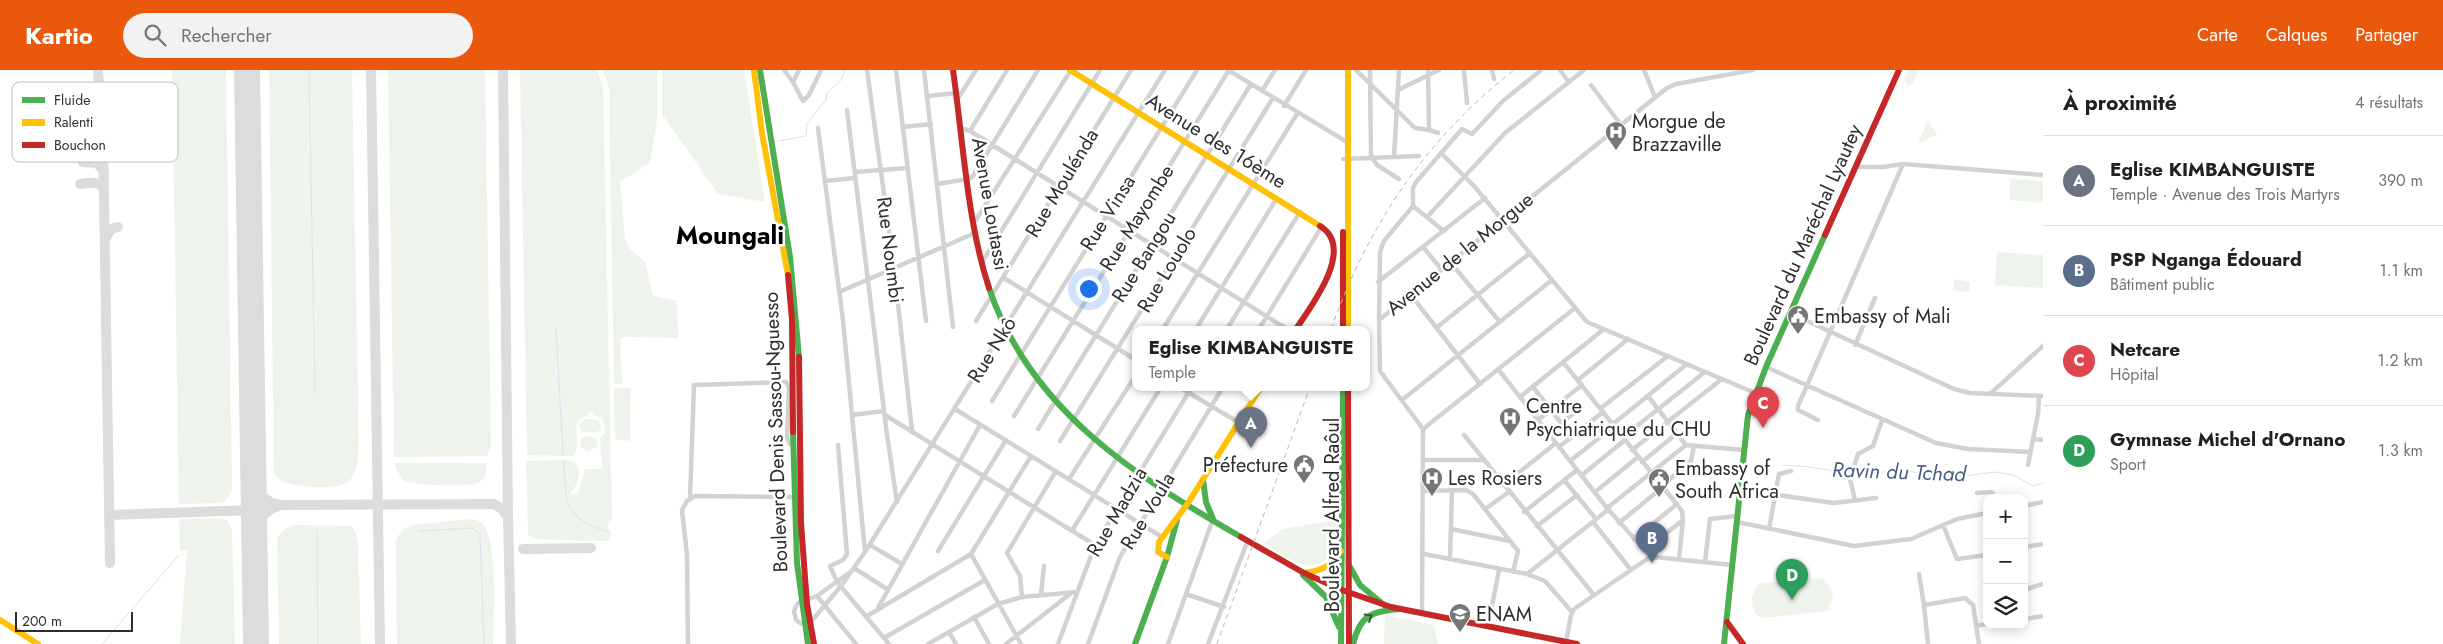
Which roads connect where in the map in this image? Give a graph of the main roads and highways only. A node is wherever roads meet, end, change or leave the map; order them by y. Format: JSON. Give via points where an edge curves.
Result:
{"nodes":[{"id":1,"x":754,"y":70,"type":"edge"},
{"id":2,"x":760,"y":70,"type":"edge"},
{"id":3,"x":953,"y":70,"type":"edge"},
{"id":4,"x":1071,"y":70,"type":"edge"},
{"id":5,"x":1343,"y":70,"type":"edge"},
{"id":6,"x":1348,"y":70,"type":"edge"},
{"id":7,"x":1899,"y":70,"type":"edge"},
{"id":8,"x":1345,"y":141,"type":"junction"},
{"id":9,"x":1346,"y":271,"type":"junction"},
{"id":10,"x":1298,"y":326,"type":"edge"},
{"id":11,"x":1343,"y":326,"type":"edge"},
{"id":12,"x":1348,"y":326,"type":"edge"},
{"id":13,"x":1258,"y":391,"type":"edge"},
{"id":14,"x":1343,"y":391,"type":"edge"},
{"id":15,"x":1348,"y":391,"type":"edge"},
{"id":16,"x":1203,"y":479,"type":"junction"},
{"id":17,"x":1188,"y":503,"type":"junction"},
{"id":18,"x":1178,"y":516,"type":"junction"},
{"id":19,"x":1213,"y":520,"type":"junction"},
{"id":20,"x":1342,"y":548,"type":"junction"},
{"id":21,"x":1167,"y":557,"type":"junction"},
{"id":22,"x":1348,"y":563,"type":"junction"},
{"id":23,"x":1304,"y":574,"type":"junction"},
{"id":24,"x":1345,"y":593,"type":"junction"},
{"id":25,"x":803,"y":602,"type":"junction"},
{"id":26,"x":1380,"y":604,"type":"junction"},
{"id":27,"x":1400,"y":609,"type":"junction"},
{"id":28,"x":0,"y":620,"type":"edge"},
{"id":29,"x":1727,"y":622,"type":"junction"},
{"id":30,"x":807,"y":624,"type":"junction"},
{"id":31,"x":1341,"y":641,"type":"edge"},
{"id":32,"x":38,"y":644,"type":"edge"},
{"id":33,"x":808,"y":644,"type":"edge"},
{"id":34,"x":814,"y":644,"type":"edge"},
{"id":35,"x":1135,"y":644,"type":"edge"},
{"id":36,"x":1351,"y":644,"type":"edge"},
{"id":37,"x":1577,"y":644,"type":"edge"},
{"id":38,"x":1724,"y":644,"type":"edge"},
{"id":39,"x":1743,"y":644,"type":"edge"}],
"edges":[{"from":1,"to":25,"type":"main road","name":"Boulevard Denis Sassou-Nguesso","via":[[758,113],[790,296],[792,497],[796,563]]},
{"from":2,"to":25,"type":"main road","name":"Boulevard Denis Sassou-Nguesso","via":[[764,111],[792,262],[797,320]]},
{"from":3,"to":17,"type":"main road","name":"Avenue Loutassi","via":[[981,264],[992,297],[1021,357],[1055,402],[1094,441],[1139,474]]},
{"from":4,"to":10,"type":"main road","name":"Avenue des 16ème","via":[[1332,235],[1332,263],[1326,281]]},
{"from":5,"to":8,"type":"main road"},
{"from":6,"to":8,"type":"main road"},
{"from":7,"to":29,"type":"main road","name":"Boulevard du Maréchal Lyautey","via":[[1755,393],[1748,416]]},
{"from":8,"to":9,"type":"main road"},
{"from":9,"to":11,"type":"main road"},
{"from":9,"to":12,"type":"main road"},
{"from":13,"to":16,"type":"main road"},
{"from":14,"to":20,"type":"main road"},
{"from":15,"to":22,"type":"main road","name":"Boulevard Alfred Raôul"},
{"from":16,"to":17,"type":"main road"},
{"from":16,"to":19,"type":"main road","via":[[1206,502]]},
{"from":17,"to":18,"type":"main road"},
{"from":17,"to":19,"type":"main road","name":"Avenue Loutassi"},
{"from":18,"to":21,"type":"main road"},
{"from":18,"to":21,"type":"main road","via":[[1156,549]]},
{"from":19,"to":23,"type":"main road","name":"Avenue Loutassi"},
{"from":20,"to":23,"type":"main road","via":[[1328,567]]},
{"from":20,"to":24,"type":"main road"},
{"from":21,"to":35,"type":"main road"},
{"from":22,"to":24,"type":"main road","name":"Boulevard Alfred Raôul"},
{"from":22,"to":26,"type":"main road","via":[[1360,585]]},
{"from":23,"to":24,"type":"main road","name":"Avenue Loutassi"},
{"from":23,"to":31,"type":"main road","via":[[1326,597],[1335,614]]},
{"from":24,"to":26,"type":"main road","name":"Avenue Loutassi"},
{"from":24,"to":31,"type":"main road","name":"Boulevard Alfred Raôul"},
{"from":24,"to":36,"type":"main road","name":"Boulevard Alfred Raôul"},
{"from":25,"to":30,"type":"main road","name":"Boulevard Denis Sassou-Nguesso"},
{"from":26,"to":27,"type":"main road","name":"Avenue Loutassi"},
{"from":36,"to":27,"type":"main road","one_way":true,"via":[[1364,618],[1384,610]]},
{"from":27,"to":37,"type":"main road","name":"Avenue Loutassi"},
{"from":28,"to":32,"type":"main road"},
{"from":29,"to":38,"type":"main road","name":"Boulevard du Maréchal Lyautey"},
{"from":29,"to":39,"type":"main road"},
{"from":30,"to":33,"type":"main road","name":"Boulevard Denis Sassou-Nguesso"},
{"from":30,"to":34,"type":"main road","name":"Boulevard Denis Sassou-Nguesso"}]}
